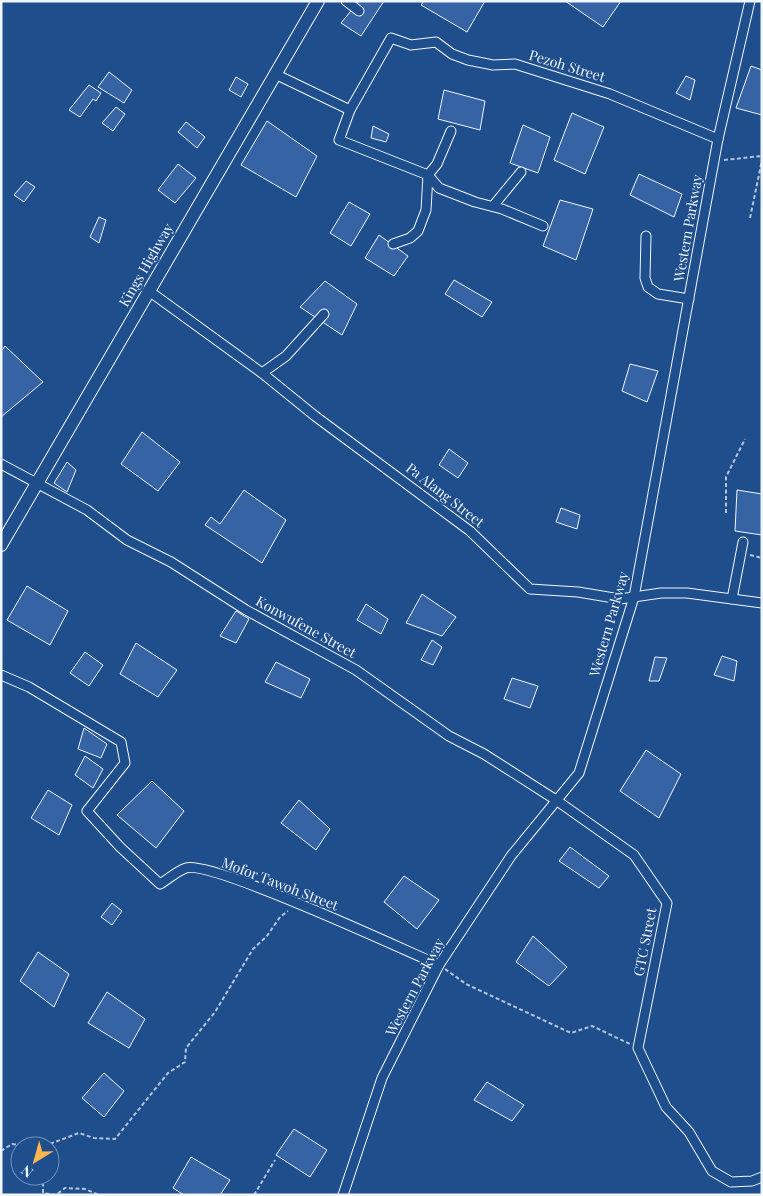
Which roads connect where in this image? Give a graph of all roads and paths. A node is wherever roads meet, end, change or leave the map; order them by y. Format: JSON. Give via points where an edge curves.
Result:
{"nodes":[{"id":1,"x":318,"y":1,"type":"edge"},
{"id":2,"x":346,"y":1,"type":"edge"},
{"id":3,"x":750,"y":1,"type":"edge"},
{"id":4,"x":359,"y":11,"type":"dead end"},
{"id":5,"x":275,"y":74,"type":"junction"},
{"id":6,"x":350,"y":110,"type":"junction"},
{"id":7,"x":450,"y":131,"type":"dead end"},
{"id":8,"x":718,"y":140,"type":"junction"},
{"id":9,"x":762,"y":156,"type":"edge"},
{"id":10,"x":762,"y":160,"type":"edge"},
{"id":11,"x":714,"y":161,"type":"junction"},
{"id":12,"x":521,"y":172,"type":"dead end"},
{"id":13,"x":428,"y":176,"type":"junction"},
{"id":14,"x":493,"y":206,"type":"junction"},
{"id":15,"x":750,"y":218,"type":"dead end"},
{"id":16,"x":542,"y":226,"type":"dead end"},
{"id":17,"x":646,"y":236,"type":"dead end"},
{"id":18,"x":393,"y":244,"type":"dead end"},
{"id":19,"x":149,"y":291,"type":"junction"},
{"id":20,"x":689,"y":299,"type":"junction"},
{"id":21,"x":324,"y":314,"type":"dead end"},
{"id":22,"x":262,"y":373,"type":"junction"},
{"id":23,"x":745,"y":439,"type":"dead end"},
{"id":24,"x":1,"y":464,"type":"edge"},
{"id":25,"x":38,"y":483,"type":"junction"},
{"id":26,"x":726,"y":513,"type":"dead end"},
{"id":27,"x":743,"y":542,"type":"dead end"},
{"id":28,"x":1,"y":545,"type":"edge"},
{"id":29,"x":741,"y":553,"type":"junction"},
{"id":30,"x":762,"y":558,"type":"edge"},
{"id":31,"x":634,"y":597,"type":"junction"},
{"id":32,"x":732,"y":599,"type":"junction"},
{"id":33,"x":762,"y":604,"type":"edge"},
{"id":34,"x":1,"y":675,"type":"edge"},
{"id":35,"x":556,"y":800,"type":"junction"},
{"id":36,"x":288,"y":912,"type":"dead end"},
{"id":37,"x":439,"y":965,"type":"junction"},
{"id":38,"x":638,"y":1048,"type":"junction"},
{"id":39,"x":60,"y":1140,"type":"edge"},
{"id":40,"x":274,"y":1160,"type":"dead end"},
{"id":41,"x":762,"y":1177,"type":"edge"},
{"id":42,"x":43,"y":1186,"type":"edge"},
{"id":43,"x":99,"y":1195,"type":"edge"},
{"id":44,"x":254,"y":1195,"type":"edge"},
{"id":45,"x":343,"y":1195,"type":"edge"}],
"edges":[{"from":1,"to":5,"type":"street","name":"Kings Highway"},
{"from":2,"to":4,"type":"street"},
{"from":3,"to":8,"type":"street","name":"Western Parkway"},
{"from":5,"to":6,"type":"street"},
{"from":5,"to":19,"type":"street","name":"Kings Highway"},
{"from":6,"to":8,"type":"street","name":"Pezoh Street","via":[[391,38],[411,45],[436,42],[452,54],[468,60],[493,65],[514,64],[583,85]]},
{"from":6,"to":13,"type":"street","via":[[339,140]]},
{"from":7,"to":13,"type":"street","via":[[437,164]]},
{"from":8,"to":11,"type":"street","name":"Western Parkway"},
{"from":9,"to":11,"type":"path"},
{"from":10,"to":15,"type":"path"},
{"from":11,"to":20,"type":"street","name":"Western Parkway"},
{"from":12,"to":14,"type":"street"},
{"from":13,"to":14,"type":"street","via":[[439,188]]},
{"from":13,"to":18,"type":"street","via":[[426,210],[418,231],[410,238]]},
{"from":14,"to":16,"type":"street"},
{"from":17,"to":20,"type":"street","via":[[648,287],[658,294]]},
{"from":19,"to":22,"type":"street","name":"Pa Alang Street"},
{"from":19,"to":25,"type":"street","name":"Kings Highway"},
{"from":20,"to":31,"type":"street","name":"Western Parkway"},
{"from":21,"to":22,"type":"street","via":[[286,356]]},
{"from":22,"to":31,"type":"street","name":"Pa Alang Street","via":[[470,531],[530,589],[620,599]]},
{"from":23,"to":26,"type":"path","via":[[726,477]]},
{"from":24,"to":25,"type":"street","name":"Konwufene Street"},
{"from":25,"to":28,"type":"street","name":"Kings Highway"},
{"from":25,"to":35,"type":"street","name":"Konwufene Street","via":[[246,610],[356,670],[449,736],[484,754]]},
{"from":27,"to":29,"type":"street"},
{"from":29,"to":30,"type":"path"},
{"from":29,"to":32,"type":"street"},
{"from":31,"to":32,"type":"street","name":"Pa Alang Street","via":[[688,593]]},
{"from":31,"to":35,"type":"street","name":"Western Parkway","via":[[578,773]]},
{"from":32,"to":33,"type":"street","name":"Pa Alang Street"},
{"from":34,"to":37,"type":"street","name":"Mofor Tawoh Street","via":[[29,687],[121,742],[125,763],[87,811],[160,884],[186,868],[206,870],[264,889]]},
{"from":35,"to":37,"type":"street","name":"Western Parkway","via":[[511,856]]},
{"from":35,"to":38,"type":"street","name":"GTC Street","via":[[634,855],[667,903]]},
{"from":36,"to":39,"type":"path","via":[[280,916],[267,936],[253,949],[215,1012],[186,1048],[184,1062],[168,1073],[116,1139],[94,1138],[79,1133]]},
{"from":37,"to":38,"type":"path","via":[[466,984],[571,1033],[592,1026]]},
{"from":37,"to":45,"type":"street","name":"Western Parkway","via":[[382,1078]]},
{"from":38,"to":41,"type":"street","via":[[666,1108],[689,1132],[712,1171],[730,1182],[752,1182]]},
{"from":40,"to":44,"type":"path"},
{"from":42,"to":43,"type":"path","via":[[43,1193],[56,1195],[65,1188],[86,1189]]}]}
